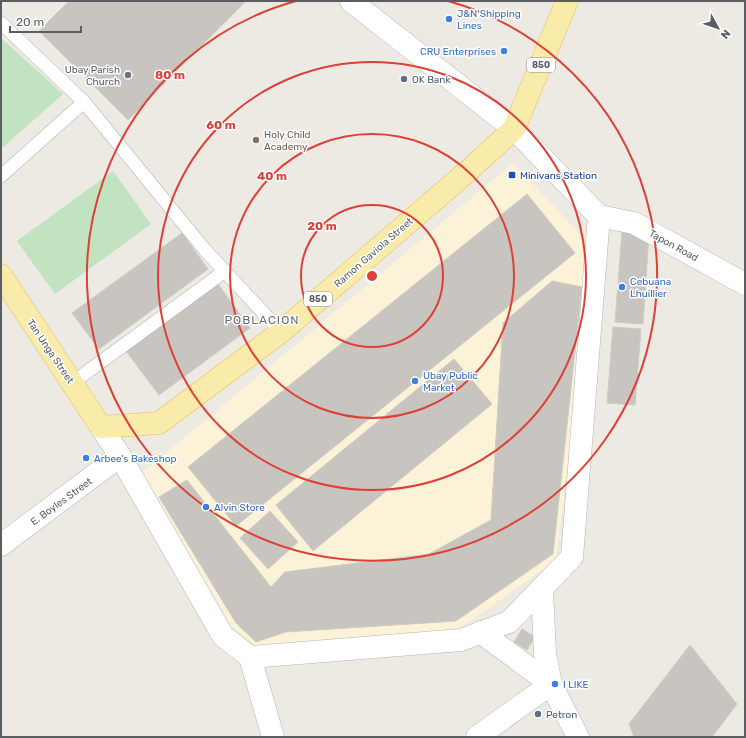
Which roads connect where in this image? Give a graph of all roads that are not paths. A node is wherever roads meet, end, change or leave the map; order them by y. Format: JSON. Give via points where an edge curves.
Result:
{"nodes":[{"id":1,"x":350,"y":1,"type":"edge"},
{"id":2,"x":567,"y":1,"type":"edge"},
{"id":3,"x":1,"y":23,"type":"edge"},
{"id":4,"x":84,"y":102,"type":"junction"},
{"id":5,"x":514,"y":129,"type":"junction"},
{"id":6,"x":1,"y":176,"type":"edge"},
{"id":7,"x":600,"y":216,"type":"junction"},
{"id":8,"x":225,"y":271,"type":"junction"},
{"id":9,"x":1,"y":276,"type":"edge"},
{"id":10,"x":745,"y":284,"type":"edge"},
{"id":11,"x":281,"y":332,"type":"junction"},
{"id":12,"x":72,"y":383,"type":"junction"},
{"id":13,"x":101,"y":427,"type":"junction"},
{"id":14,"x":120,"y":456,"type":"junction"},
{"id":15,"x":1,"y":545,"type":"edge"},
{"id":16,"x":542,"y":588,"type":"junction"},
{"id":17,"x":480,"y":632,"type":"junction"},
{"id":18,"x":250,"y":657,"type":"junction"},
{"id":19,"x":551,"y":684,"type":"junction"},
{"id":20,"x":273,"y":737,"type":"edge"},
{"id":21,"x":477,"y":737,"type":"edge"},
{"id":22,"x":578,"y":737,"type":"edge"}],
"edges":[{"from":1,"to":5,"type":"street"},
{"from":2,"to":5,"type":"main road","number":"850"},
{"from":3,"to":4,"type":"lane"},
{"from":4,"to":6,"type":"lane"},
{"from":4,"to":8,"type":"lane"},
{"from":5,"to":7,"type":"street"},
{"from":5,"to":11,"type":"main road","name":"Ramon Gaviola Street","number":"850"},
{"from":7,"to":10,"type":"street","name":"Tapon Road","via":[[634,223]]},
{"from":7,"to":16,"type":"street","via":[[572,557]]},
{"from":8,"to":11,"type":"lane"},
{"from":8,"to":12,"type":"lane"},
{"from":9,"to":12,"type":"main road","name":"Tan Unga Street"},
{"from":11,"to":13,"type":"main road","name":"Ramon Gaviola Street","number":"850","via":[[158,423]]},
{"from":12,"to":13,"type":"main road","name":"Tan Unga Street"},
{"from":13,"to":14,"type":"street"},
{"from":14,"to":15,"type":"street","name":"E. Boyles Street"},
{"from":14,"to":18,"type":"street","via":[[223,636]]},
{"from":16,"to":17,"type":"street","via":[[509,622]]},
{"from":16,"to":19,"type":"street","via":[[544,654]]},
{"from":17,"to":18,"type":"street","via":[[461,640]]},
{"from":17,"to":19,"type":"street"},
{"from":18,"to":20,"type":"street"},
{"from":19,"to":21,"type":"street"},
{"from":19,"to":22,"type":"street"}]}
